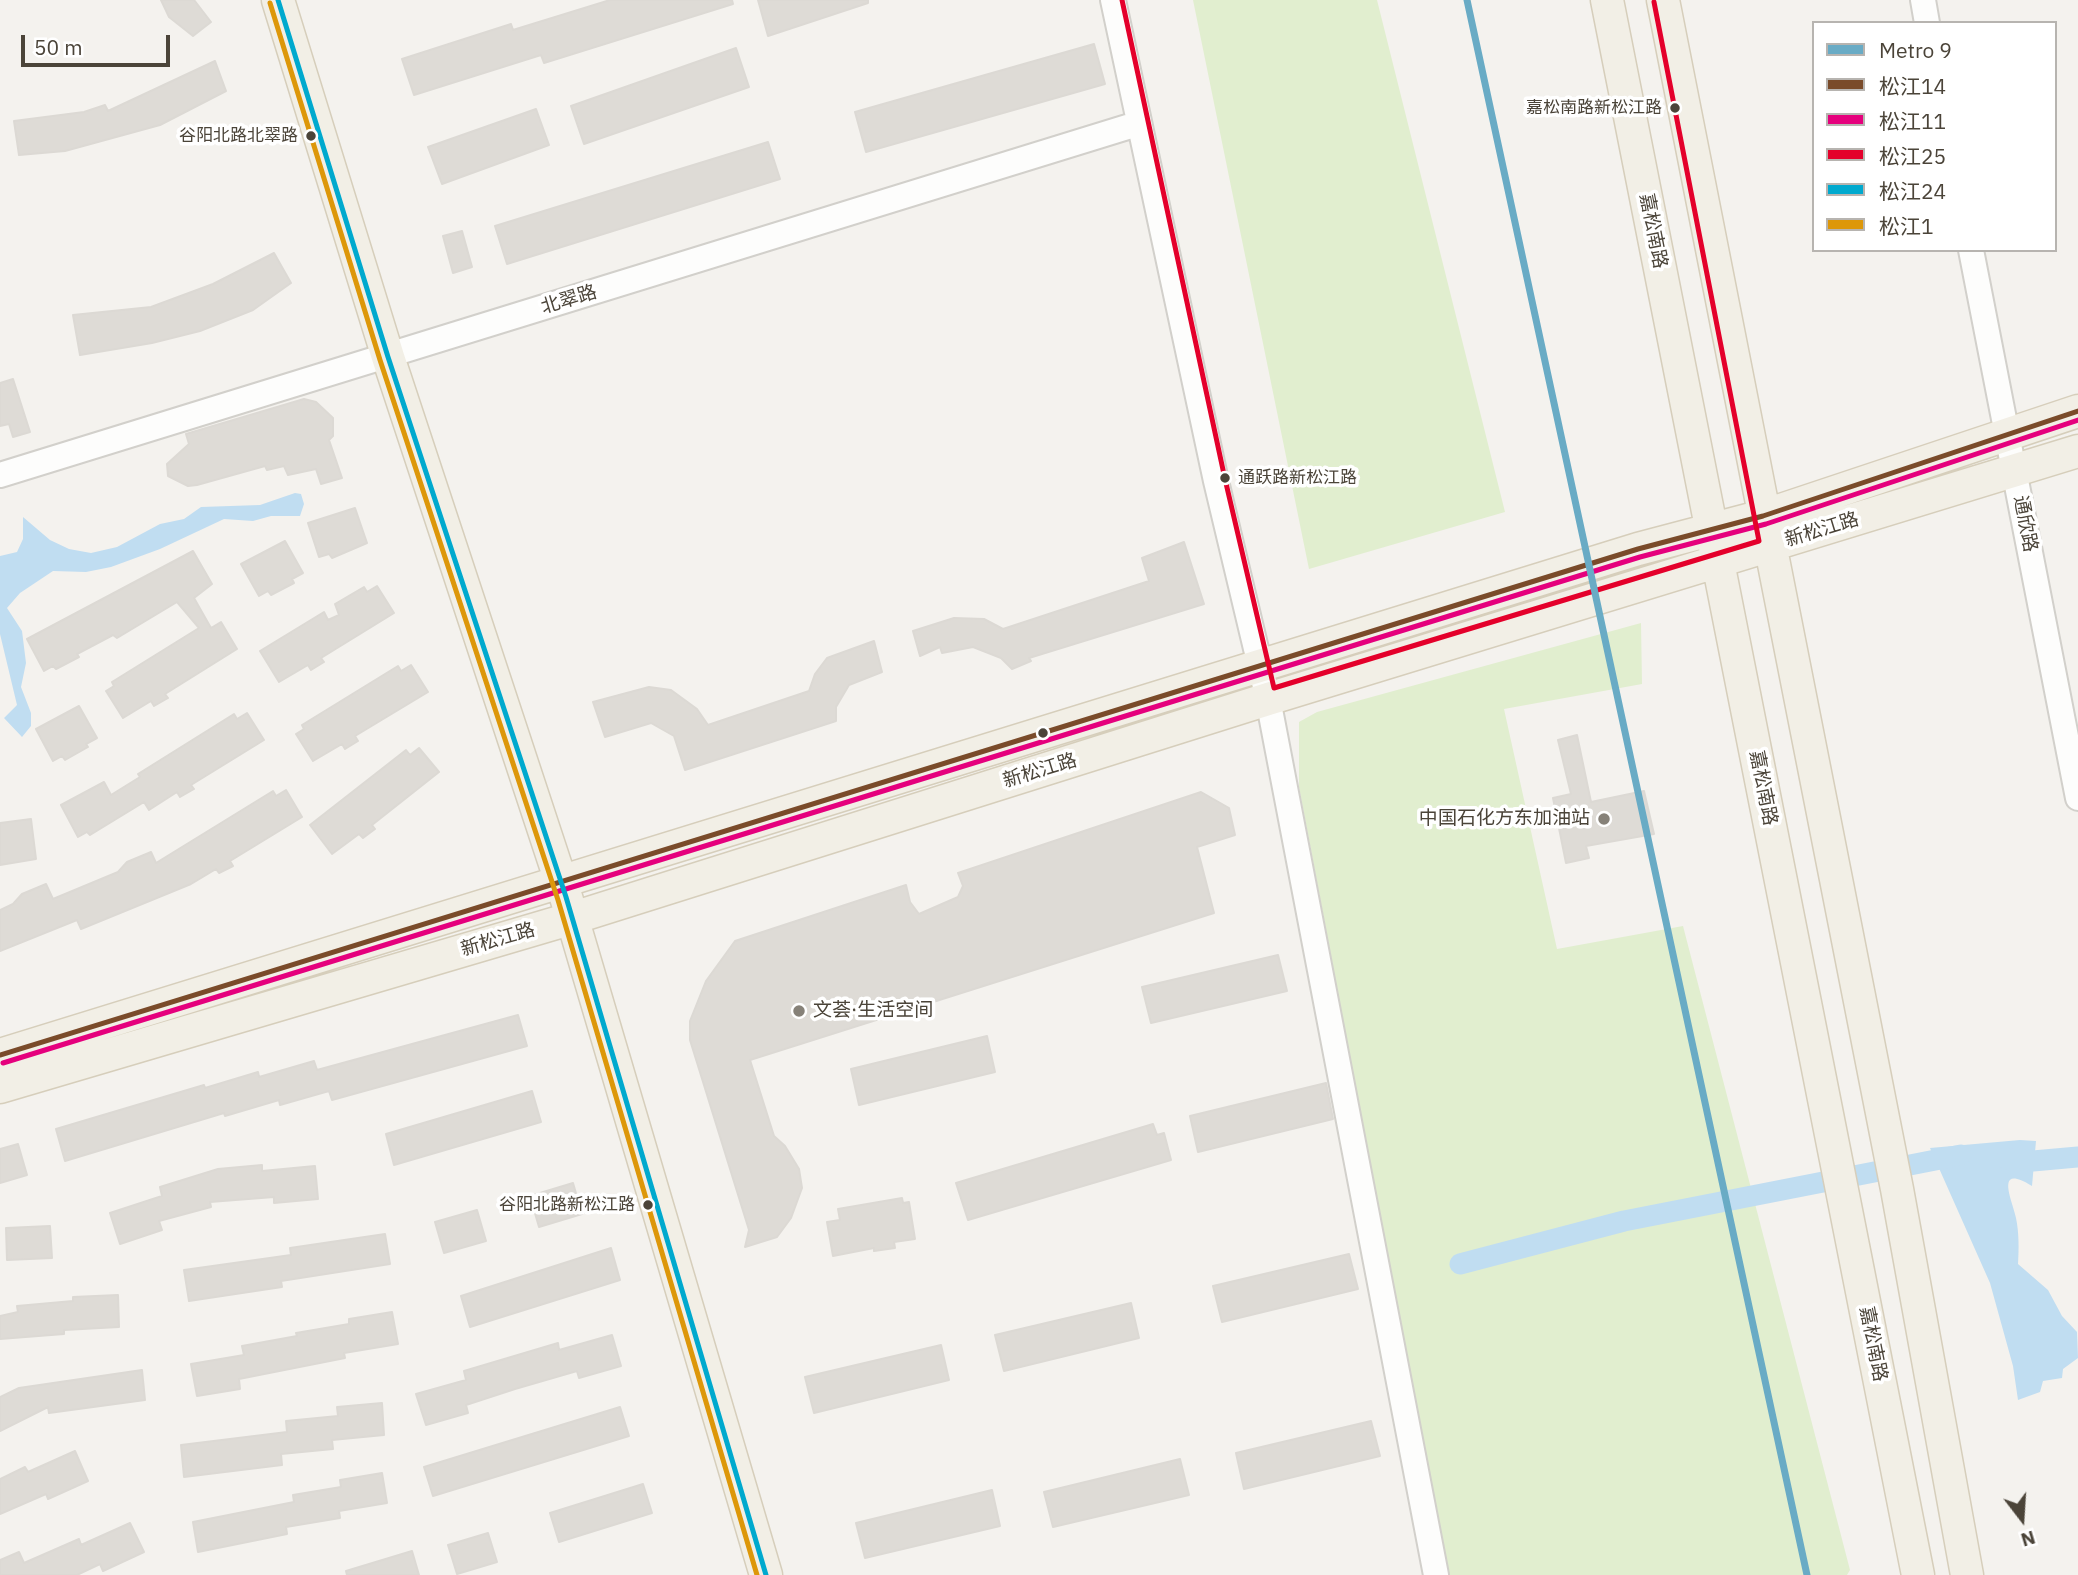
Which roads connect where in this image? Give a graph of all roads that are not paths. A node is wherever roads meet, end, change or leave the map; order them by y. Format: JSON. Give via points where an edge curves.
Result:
{"nodes":[{"id":1,"x":278,"y":0,"type":"edge"},
{"id":2,"x":1113,"y":0,"type":"edge"},
{"id":3,"x":1607,"y":0,"type":"edge"},
{"id":4,"x":1663,"y":0,"type":"edge"},
{"id":5,"x":1923,"y":0,"type":"edge"},
{"id":6,"x":1927,"y":21,"type":"edge"},
{"id":7,"x":1137,"y":124,"type":"junction"},
{"id":8,"x":1971,"y":252,"type":"edge"},
{"id":9,"x":388,"y":357,"type":"junction"},
{"id":10,"x":2078,"y":411,"type":"edge"},
{"id":11,"x":2007,"y":432,"type":"junction"},
{"id":12,"x":2078,"y":451,"type":"edge"},
{"id":13,"x":2014,"y":471,"type":"junction"},
{"id":14,"x":0,"y":475,"type":"edge"},
{"id":15,"x":1763,"y":516,"type":"junction"},
{"id":16,"x":1712,"y":532,"type":"junction"},
{"id":17,"x":1769,"y":547,"type":"junction"},
{"id":18,"x":1718,"y":563,"type":"junction"},
{"id":19,"x":1260,"y":668,"type":"junction"},
{"id":20,"x":1268,"y":699,"type":"junction"},
{"id":21,"x":2078,"y":798,"type":"edge"},
{"id":22,"x":562,"y":882,"type":"junction"},
{"id":23,"x":573,"y":918,"type":"junction"},
{"id":24,"x":0,"y":1055,"type":"edge"},
{"id":25,"x":0,"y":1087,"type":"edge"},
{"id":26,"x":766,"y":1575,"type":"edge"},
{"id":27,"x":1436,"y":1575,"type":"edge"},
{"id":28,"x":1918,"y":1575,"type":"edge"},
{"id":29,"x":1967,"y":1575,"type":"edge"}],
"edges":[{"from":1,"to":9,"type":"main road"},
{"from":2,"to":7,"type":"street"},
{"from":3,"to":16,"type":"main road","name":"嘉松南路"},
{"from":4,"to":15,"type":"main road"},
{"from":5,"to":6,"type":"street"},
{"from":7,"to":9,"type":"street","name":"北翠路"},
{"from":7,"to":19,"type":"street"},
{"from":8,"to":11,"type":"street","name":"通欣路"},
{"from":9,"to":14,"type":"street","name":"北翠路"},
{"from":9,"to":22,"type":"main road"},
{"from":10,"to":11,"type":"main road","name":"新松江路"},
{"from":11,"to":13,"type":"street","name":"通欣路"},
{"from":11,"to":15,"type":"main road","name":"新松江路"},
{"from":12,"to":13,"type":"main road","name":"新松江路"},
{"from":13,"to":17,"type":"main road","name":"新松江路"},
{"from":13,"to":21,"type":"street","name":"通欣路"},
{"from":15,"to":16,"type":"main road","name":"新松江路"},
{"from":15,"to":17,"type":"main road"},
{"from":16,"to":18,"type":"main road","name":"嘉松南路"},
{"from":16,"to":19,"type":"main road","name":"新松江路","via":[[1638,549]]},
{"from":17,"to":18,"type":"main road","name":"新松江路"},
{"from":17,"to":29,"type":"main road","via":[[1897,1189]]},
{"from":18,"to":20,"type":"main road","name":"新松江路"},
{"from":18,"to":28,"type":"main road","name":"嘉松南路"},
{"from":19,"to":20,"type":"street"},
{"from":19,"to":22,"type":"main road","name":"新松江路"},
{"from":20,"to":23,"type":"main road","name":"新松江路"},
{"from":20,"to":27,"type":"street"},
{"from":22,"to":23,"type":"main road"},
{"from":22,"to":24,"type":"main road","name":"新松江路"},
{"from":23,"to":25,"type":"main road","name":"新松江路"},
{"from":23,"to":26,"type":"main road"}]}
